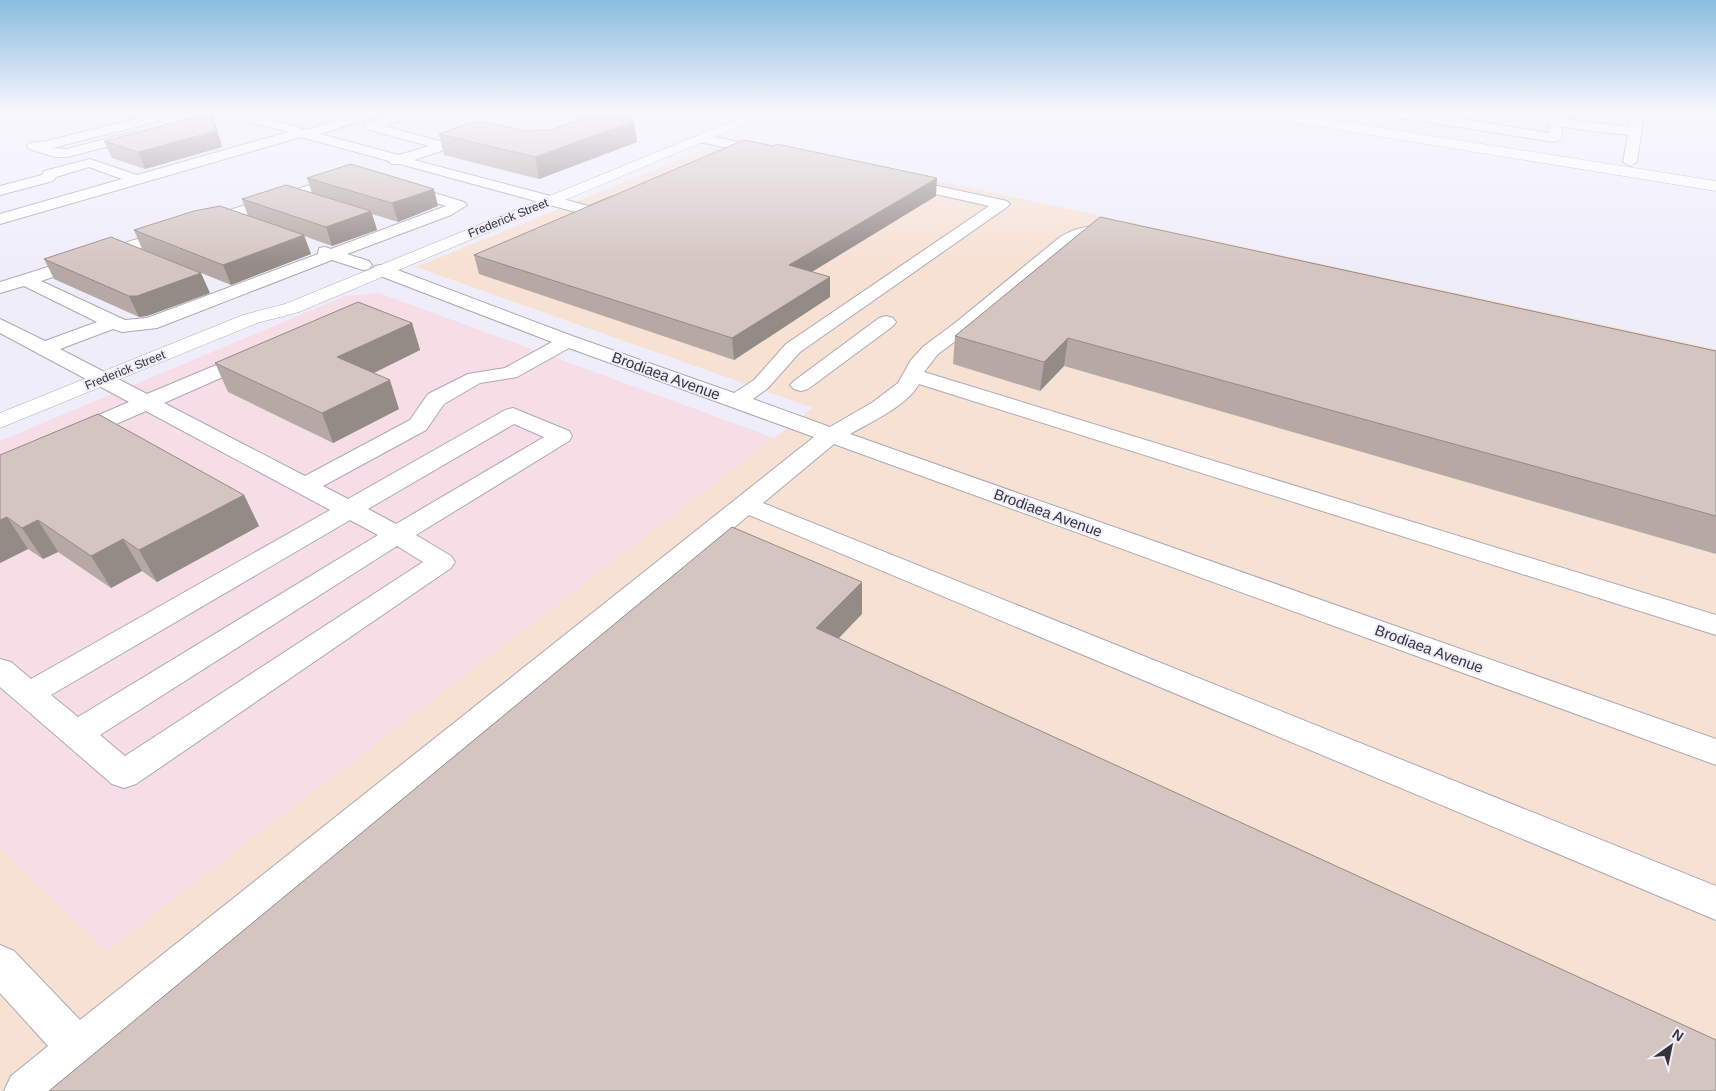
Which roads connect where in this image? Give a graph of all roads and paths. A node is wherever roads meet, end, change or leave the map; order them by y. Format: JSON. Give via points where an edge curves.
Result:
{"nodes":[{"id":1,"x":87,"y":164,"type":"edge"},
{"id":2,"x":93,"y":164,"type":"edge"},
{"id":3,"x":194,"y":164,"type":"edge"},
{"id":4,"x":387,"y":164,"type":"edge"},
{"id":5,"x":415,"y":164,"type":"edge"},
{"id":6,"x":620,"y":164,"type":"edge"},
{"id":7,"x":639,"y":164,"type":"edge"},
{"id":8,"x":1576,"y":164,"type":"edge"},
{"id":9,"x":1642,"y":164,"type":"edge"},
{"id":10,"x":374,"y":168,"type":"dead end"},
{"id":11,"x":357,"y":174,"type":"edge"},
{"id":12,"x":1716,"y":176,"type":"edge"},
{"id":13,"x":48,"y":178,"type":"junction"},
{"id":14,"x":888,"y":179,"type":"edge"},
{"id":15,"x":137,"y":180,"type":"junction"},
{"id":16,"x":384,"y":183,"type":"edge"},
{"id":17,"x":71,"y":186,"type":"dead end"},
{"id":18,"x":1716,"y":186,"type":"edge"},
{"id":19,"x":0,"y":190,"type":"edge"},
{"id":20,"x":634,"y":192,"type":"edge"},
{"id":21,"x":291,"y":196,"type":"junction"},
{"id":22,"x":544,"y":198,"type":"junction"},
{"id":23,"x":318,"y":204,"type":"edge"},
{"id":24,"x":590,"y":211,"type":"junction"},
{"id":25,"x":228,"y":217,"type":"junction"},
{"id":26,"x":0,"y":219,"type":"edge"},
{"id":27,"x":373,"y":221,"type":"edge"},
{"id":28,"x":564,"y":222,"type":"edge"},
{"id":29,"x":254,"y":226,"type":"edge"},
{"id":30,"x":400,"y":229,"type":"junction"},
{"id":31,"x":1132,"y":235,"type":"edge"},
{"id":32,"x":306,"y":245,"type":"edge"},
{"id":33,"x":122,"y":248,"type":"junction"},
{"id":34,"x":332,"y":254,"type":"junction"},
{"id":35,"x":149,"y":260,"type":"edge"},
{"id":36,"x":372,"y":268,"type":"junction"},
{"id":37,"x":25,"y":280,"type":"junction"},
{"id":38,"x":213,"y":285,"type":"dead end"},
{"id":39,"x":0,"y":288,"type":"edge"},
{"id":40,"x":232,"y":293,"type":"junction"},
{"id":41,"x":114,"y":322,"type":"junction"},
{"id":42,"x":886,"y":322,"type":"dead end"},
{"id":43,"x":0,"y":325,"type":"edge"},
{"id":44,"x":568,"y":341,"type":"junction"},
{"id":45,"x":44,"y":348,"type":"junction"},
{"id":46,"x":274,"y":348,"type":"edge"},
{"id":47,"x":793,"y":348,"type":"junction"},
{"id":48,"x":834,"y":361,"type":"junction"},
{"id":49,"x":912,"y":375,"type":"junction"},
{"id":50,"x":104,"y":379,"type":"junction"},
{"id":51,"x":801,"y":385,"type":"dead end"},
{"id":52,"x":736,"y":401,"type":"junction"},
{"id":53,"x":148,"y":402,"type":"junction"},
{"id":54,"x":0,"y":421,"type":"edge"},
{"id":55,"x":831,"y":435,"type":"junction"},
{"id":56,"x":61,"y":440,"type":"edge"},
{"id":57,"x":305,"y":486,"type":"junction"},
{"id":58,"x":746,"y":505,"type":"junction"},
{"id":59,"x":349,"y":509,"type":"junction"},
{"id":60,"x":397,"y":534,"type":"junction"},
{"id":61,"x":1716,"y":625,"type":"edge"},
{"id":62,"x":0,"y":670,"type":"edge"},
{"id":63,"x":29,"y":694,"type":"junction"},
{"id":64,"x":76,"y":734,"type":"junction"},
{"id":65,"x":1716,"y":752,"type":"edge"},
{"id":66,"x":1716,"y":903,"type":"edge"},
{"id":67,"x":0,"y":964,"type":"edge"},
{"id":68,"x":78,"y":1048,"type":"junction"},
{"id":69,"x":26,"y":1091,"type":"edge"}],
"edges":[{"from":1,"to":13,"type":"street","via":[[49,174]]},
{"from":2,"to":15,"type":"street"},
{"from":3,"to":15,"type":"street"},
{"from":4,"to":10,"type":"street"},
{"from":5,"to":22,"type":"street"},
{"from":6,"to":22,"type":"main road","name":"Frederick Street"},
{"from":7,"to":22,"type":"main road","name":"Frederick Street"},
{"from":8,"to":18,"type":"main road"},
{"from":9,"to":12,"type":"main road"},
{"from":11,"to":21,"type":"street"},
{"from":13,"to":17,"type":"street"},
{"from":13,"to":19,"type":"street"},
{"from":14,"to":47,"type":"street","via":[[1002,204]]},
{"from":15,"to":26,"type":"street"},
{"from":16,"to":30,"type":"street","via":[[459,205]]},
{"from":20,"to":24,"type":"street"},
{"from":21,"to":23,"type":"street"},
{"from":21,"to":25,"type":"street"},
{"from":22,"to":24,"type":"street"},
{"from":22,"to":36,"type":"main road","name":"Frederick Street"},
{"from":24,"to":28,"type":"street"},
{"from":25,"to":29,"type":"street"},
{"from":25,"to":33,"type":"street"},
{"from":27,"to":30,"type":"street"},
{"from":30,"to":34,"type":"street"},
{"from":31,"to":49,"type":"street","via":[[1098,230],[1076,234],[1066,240],[931,350]]},
{"from":32,"to":34,"type":"street","name":"Brodiaea Avenue"},
{"from":33,"to":35,"type":"street"},
{"from":33,"to":37,"type":"street"},
{"from":34,"to":36,"type":"street","name":"Brodiaea Avenue"},
{"from":34,"to":40,"type":"street"},
{"from":36,"to":44,"type":"street","name":"Brodiaea Avenue"},
{"from":36,"to":50,"type":"main road","name":"Frederick Street","via":[[292,308],[250,319]]},
{"from":37,"to":39,"type":"street"},
{"from":37,"to":41,"type":"street"},
{"from":38,"to":40,"type":"street"},
{"from":40,"to":41,"type":"street","via":[[150,324],[122,326]]},
{"from":41,"to":45,"type":"street"},
{"from":42,"to":48,"type":"street"},
{"from":43,"to":45,"type":"street"},
{"from":44,"to":52,"type":"street","name":"Brodiaea Avenue"},
{"from":44,"to":57,"type":"street","via":[[510,373],[475,378],[436,399],[418,425]]},
{"from":45,"to":50,"type":"street"},
{"from":46,"to":53,"type":"street"},
{"from":47,"to":48,"type":"street"},
{"from":47,"to":52,"type":"street","via":[[761,384]]},
{"from":48,"to":51,"type":"street"},
{"from":49,"to":55,"type":"street","via":[[907,386],[881,407]]},
{"from":49,"to":61,"type":"street"},
{"from":50,"to":53,"type":"street"},
{"from":50,"to":54,"type":"main road","name":"Frederick Street"},
{"from":52,"to":55,"type":"street","name":"Brodiaea Avenue"},
{"from":53,"to":56,"type":"street"},
{"from":53,"to":57,"type":"street"},
{"from":55,"to":58,"type":"street"},
{"from":55,"to":65,"type":"street","name":"Brodiaea Avenue"},
{"from":57,"to":59,"type":"street"},
{"from":58,"to":66,"type":"street"},
{"from":58,"to":68,"type":"street"},
{"from":59,"to":60,"type":"street"},
{"from":59,"to":60,"type":"street","via":[[513,415],[561,436]]},
{"from":59,"to":63,"type":"street"},
{"from":60,"to":64,"type":"street"},
{"from":60,"to":64,"type":"street","via":[[442,562],[124,774]]},
{"from":62,"to":63,"type":"street"},
{"from":63,"to":64,"type":"street"},
{"from":67,"to":68,"type":"street"},
{"from":68,"to":69,"type":"street"}]}
